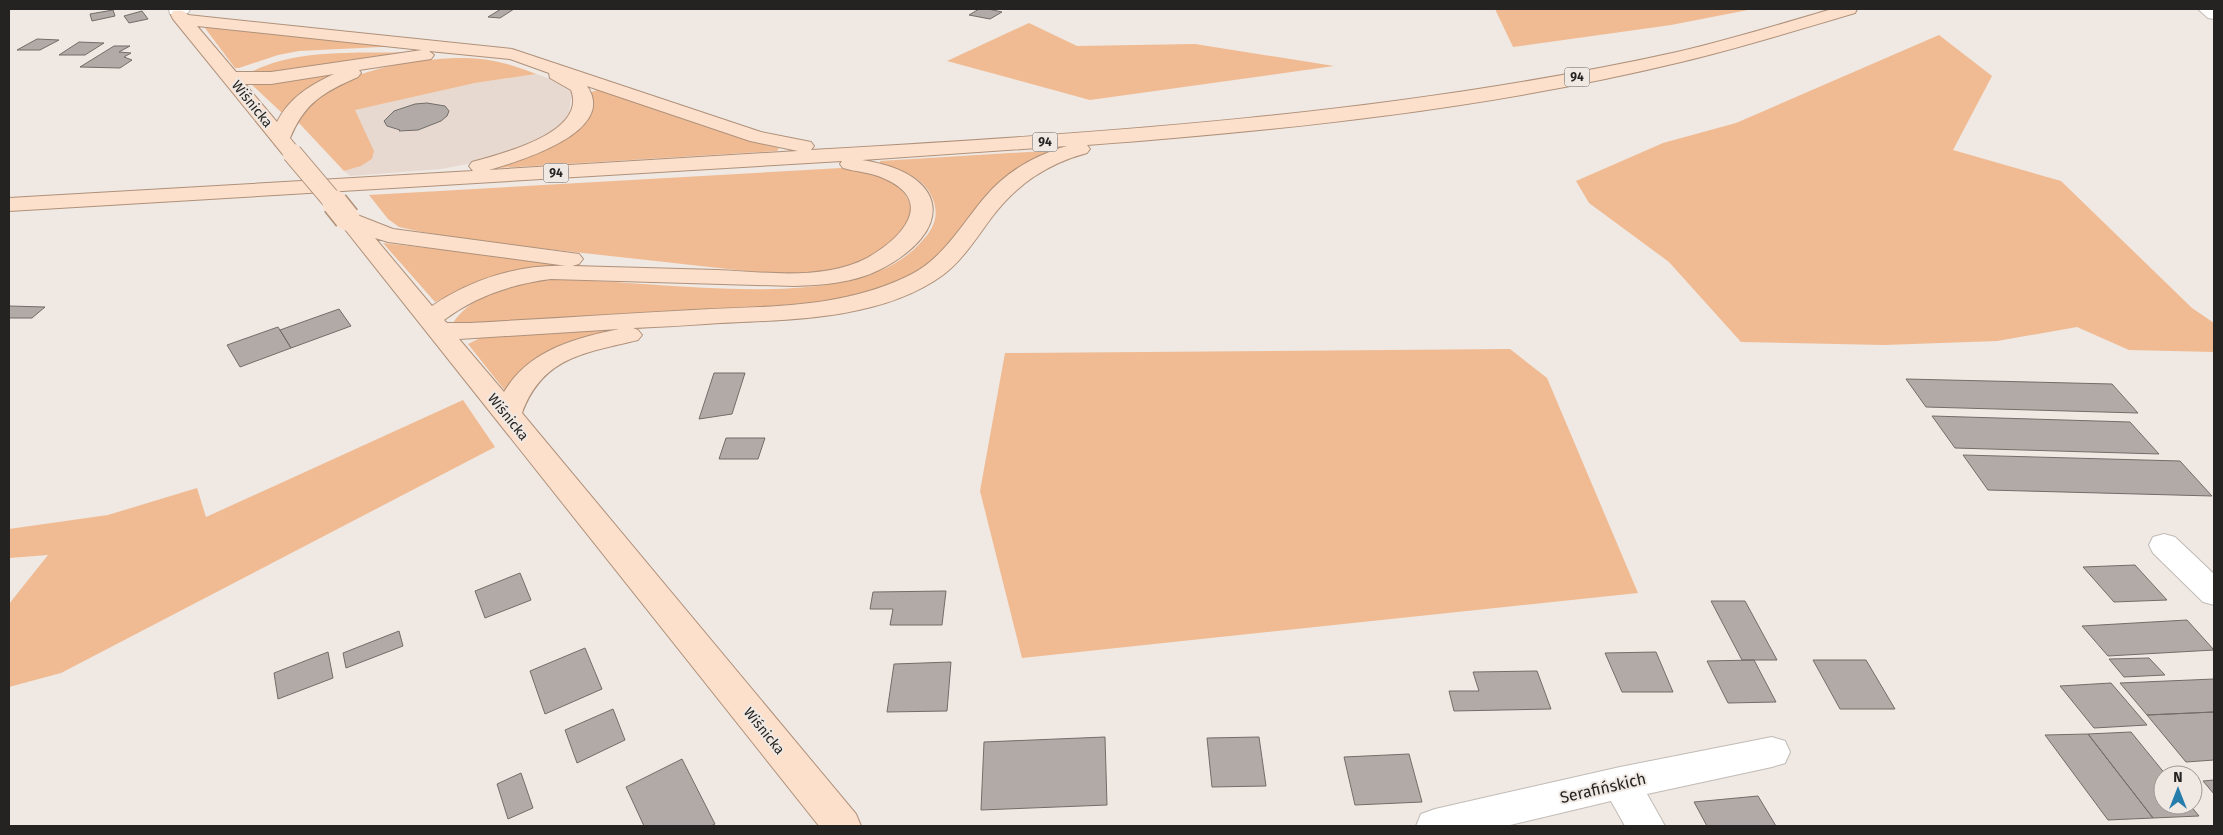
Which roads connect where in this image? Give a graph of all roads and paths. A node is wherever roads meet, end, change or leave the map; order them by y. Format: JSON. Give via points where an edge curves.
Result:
{"nodes":[{"id":1,"x":1850,"y":9,"type":"edge"},
{"id":2,"x":2206,"y":9,"type":"edge"},
{"id":3,"x":179,"y":12,"type":"edge"},
{"id":4,"x":2214,"y":14,"type":"edge"},
{"id":5,"x":458,"y":48,"type":"junction"},
{"id":6,"x":328,"y":52,"type":"dead end"},
{"id":7,"x":392,"y":60,"type":"junction"},
{"id":8,"x":267,"y":61,"type":"dead end"},
{"id":9,"x":230,"y":78,"type":"junction"},
{"id":10,"x":1174,"y":132,"type":"junction"},
{"id":11,"x":286,"y":146,"type":"junction"},
{"id":12,"x":915,"y":150,"type":"junction"},
{"id":13,"x":739,"y":161,"type":"junction"},
{"id":14,"x":373,"y":184,"type":"junction"},
{"id":15,"x":9,"y":205,"type":"edge"},
{"id":16,"x":346,"y":218,"type":"junction"},
{"id":17,"x":708,"y":277,"type":"junction"},
{"id":18,"x":756,"y":314,"type":"junction"},
{"id":19,"x":434,"y":325,"type":"junction"},
{"id":20,"x":507,"y":416,"type":"junction"},
{"id":21,"x":2164,"y":545,"type":"dead end"},
{"id":22,"x":2214,"y":593,"type":"edge"},
{"id":23,"x":1772,"y":752,"type":"dead end"},
{"id":24,"x":1620,"y":783,"type":"junction"},
{"id":25,"x":842,"y":826,"type":"edge"},
{"id":26,"x":1435,"y":826,"type":"edge"},
{"id":27,"x":1646,"y":826,"type":"edge"}],
"edges":[{"from":1,"to":10,"type":"main road","number":"94","via":[[1680,57],[1564,80],[1399,107]]},
{"from":2,"to":4,"type":"street"},
{"from":3,"to":5,"type":"main road","via":[[199,23]]},
{"from":3,"to":9,"type":"main road","name":"Wiśnicka"},
{"from":5,"to":6,"type":"main road"},
{"from":5,"to":12,"type":"main road","via":[[512,54],[781,143]]},
{"from":7,"to":9,"type":"main road","via":[[271,78]]},
{"from":7,"to":11,"type":"main road","via":[[341,78],[308,97],[290,116]]},
{"from":7,"to":14,"type":"main road","via":[[453,53],[504,57],[571,80],[582,92],[584,104],[571,126],[554,140],[526,152],[464,169]]},
{"from":8,"to":9,"type":"main road"},
{"from":9,"to":11,"type":"main road","name":"Wiśnicka"},
{"from":10,"to":12,"type":"main road","number":"94"},
{"from":10,"to":18,"type":"main road","via":[[1076,150],[1033,167],[1002,190],[942,265],[896,290],[837,306]]},
{"from":11,"to":16,"type":"main road","name":"Wiśnicka","bridge":true},
{"from":12,"to":13,"type":"main road","number":"94"},
{"from":13,"to":14,"type":"main road","number":"94"},
{"from":13,"to":17,"type":"main road","via":[[823,161],[880,169],[911,184],[925,211],[922,222],[902,245],[870,266],[849,273],[795,280]]},
{"from":14,"to":15,"type":"main road","number":"94"},
{"from":16,"to":17,"type":"main road","via":[[388,235]]},
{"from":16,"to":19,"type":"main road","name":"Wiśnicka"},
{"from":17,"to":19,"type":"main road","via":[[525,274],[478,290],[443,309]]},
{"from":18,"to":19,"type":"main road","via":[[470,331]]},
{"from":18,"to":20,"type":"main road","via":[[625,336],[589,344],[564,354],[527,378]]},
{"from":19,"to":20,"type":"main road","name":"Wiśnicka"},
{"from":20,"to":25,"type":"main road","name":"Wiśnicka"},
{"from":21,"to":22,"type":"street"},
{"from":23,"to":24,"type":"street","name":"Serafińskich"},
{"from":24,"to":26,"type":"street","name":"Serafińskich"},
{"from":24,"to":27,"type":"street"}]}
